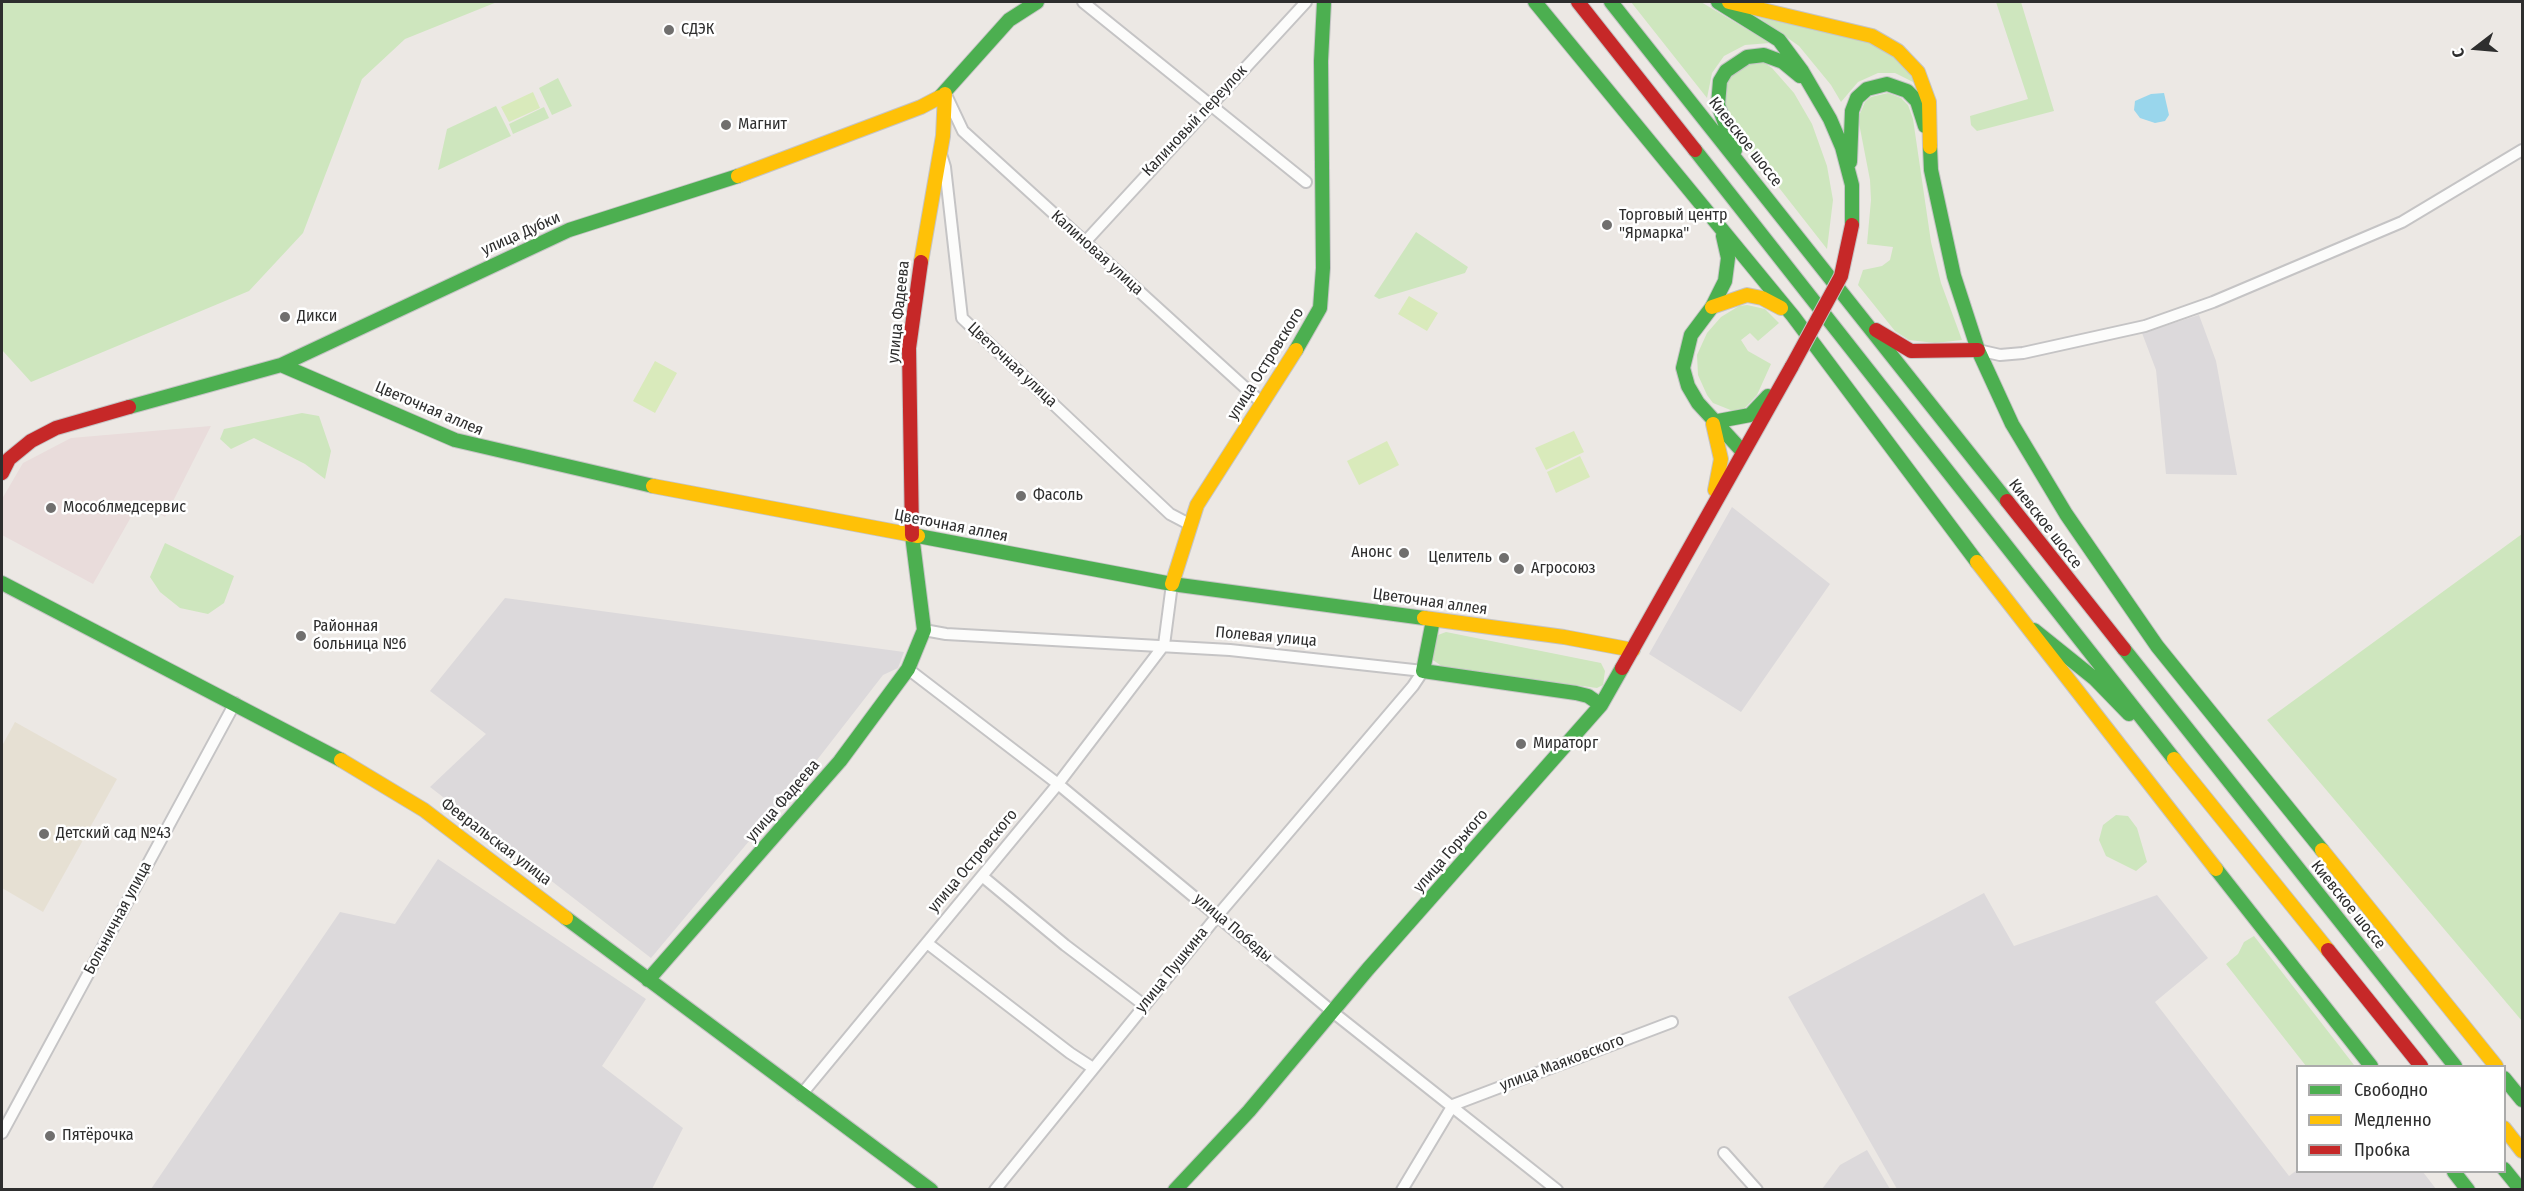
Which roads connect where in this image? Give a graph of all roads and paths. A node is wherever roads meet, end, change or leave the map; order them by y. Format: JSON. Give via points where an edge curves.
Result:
{"nodes":[{"id":1,"x":1038,"y":2,"type":"edge"},
{"id":2,"x":1083,"y":2,"type":"edge"},
{"id":3,"x":1306,"y":2,"type":"edge"},
{"id":4,"x":1324,"y":2,"type":"edge"},
{"id":5,"x":1535,"y":2,"type":"edge"},
{"id":6,"x":1578,"y":2,"type":"edge"},
{"id":7,"x":1611,"y":2,"type":"edge"},
{"id":8,"x":1718,"y":2,"type":"edge"},
{"id":9,"x":1729,"y":2,"type":"edge"},
{"id":10,"x":1812,"y":87,"type":"junction"},
{"id":11,"x":945,"y":94,"type":"junction"},
{"id":12,"x":1211,"y":102,"type":"junction"},
{"id":13,"x":1929,"y":141,"type":"junction"},
{"id":14,"x":2523,"y":150,"type":"edge"},
{"id":15,"x":940,"y":151,"type":"junction"},
{"id":16,"x":1849,"y":170,"type":"junction"},
{"id":17,"x":1748,"y":172,"type":"junction"},
{"id":18,"x":1306,"y":182,"type":"dead end"},
{"id":19,"x":1721,"y":231,"type":"junction"},
{"id":20,"x":1085,"y":242,"type":"junction"},
{"id":21,"x":1712,"y":307,"type":"junction"},
{"id":22,"x":1793,"y":316,"type":"junction"},
{"id":23,"x":1863,"y":320,"type":"junction"},
{"id":24,"x":1978,"y":350,"type":"junction"},
{"id":25,"x":281,"y":365,"type":"junction"},
{"id":26,"x":1792,"y":366,"type":"junction"},
{"id":27,"x":1262,"y":403,"type":"junction"},
{"id":28,"x":1713,"y":422,"type":"junction"},
{"id":29,"x":1743,"y":452,"type":"junction"},
{"id":30,"x":2,"y":473,"type":"edge"},
{"id":31,"x":1711,"y":506,"type":"junction"},
{"id":32,"x":1189,"y":524,"type":"junction"},
{"id":33,"x":912,"y":535,"type":"junction"},
{"id":34,"x":2,"y":583,"type":"edge"},
{"id":35,"x":1172,"y":584,"type":"junction"},
{"id":36,"x":2016,"y":615,"type":"junction"},
{"id":37,"x":1433,"y":620,"type":"junction"},
{"id":38,"x":924,"y":630,"type":"junction"},
{"id":39,"x":1164,"y":645,"type":"junction"},
{"id":40,"x":1633,"y":650,"type":"junction"},
{"id":41,"x":908,"y":669,"type":"junction"},
{"id":42,"x":1423,"y":671,"type":"junction"},
{"id":43,"x":235,"y":703,"type":"junction"},
{"id":44,"x":1601,"y":705,"type":"junction"},
{"id":45,"x":2169,"y":752,"type":"junction"},
{"id":46,"x":1058,"y":784,"type":"junction"},
{"id":47,"x":982,"y":876,"type":"junction"},
{"id":48,"x":1218,"y":915,"type":"junction"},
{"id":49,"x":927,"y":943,"type":"junction"},
{"id":50,"x":648,"y":980,"type":"junction"},
{"id":51,"x":1144,"y":1005,"type":"junction"},
{"id":52,"x":1334,"y":1013,"type":"junction"},
{"id":53,"x":1672,"y":1022,"type":"dead end"},
{"id":54,"x":2388,"y":1026,"type":"junction"},
{"id":55,"x":2370,"y":1065,"type":"edge"},
{"id":56,"x":2412,"y":1065,"type":"edge"},
{"id":57,"x":2420,"y":1065,"type":"edge"},
{"id":58,"x":2454,"y":1065,"type":"edge"},
{"id":59,"x":2495,"y":1065,"type":"edge"},
{"id":60,"x":1093,"y":1068,"type":"junction"},
{"id":61,"x":2506,"y":1079,"type":"edge"},
{"id":62,"x":801,"y":1095,"type":"junction"},
{"id":63,"x":2523,"y":1100,"type":"edge"},
{"id":64,"x":1453,"y":1105,"type":"junction"},
{"id":65,"x":2506,"y":1129,"type":"edge"},
{"id":66,"x":2,"y":1133,"type":"edge"},
{"id":67,"x":2523,"y":1151,"type":"edge"},
{"id":68,"x":1724,"y":1153,"type":"dead end"},
{"id":69,"x":2506,"y":1170,"type":"edge"},
{"id":70,"x":2455,"y":1173,"type":"edge"},
{"id":71,"x":2463,"y":1173,"type":"edge"},
{"id":72,"x":931,"y":1190,"type":"edge"},
{"id":73,"x":994,"y":1190,"type":"edge"},
{"id":74,"x":1175,"y":1190,"type":"edge"},
{"id":75,"x":1402,"y":1190,"type":"edge"},
{"id":76,"x":1557,"y":1190,"type":"edge"},
{"id":77,"x":1757,"y":1190,"type":"edge"},
{"id":78,"x":2468,"y":1190,"type":"edge"},
{"id":79,"x":2473,"y":1190,"type":"edge"},
{"id":80,"x":2521,"y":1190,"type":"edge"}],
"edges":[{"from":1,"to":11,"type":"main road","name":"улица Дубки","via":[[1009,20]]},
{"from":2,"to":12,"type":"street"},
{"from":3,"to":12,"type":"street","name":"Калиновый переулок"},
{"from":4,"to":27,"type":"main road","name":"улица Островского","via":[[1320,308]]},
{"from":5,"to":19,"type":"main road"},
{"from":6,"to":45,"type":"main road"},
{"from":7,"to":17,"type":"main road","name":"Киевское шоссе"},
{"from":8,"to":10,"type":"main road","via":[[1784,44]]},
{"from":9,"to":13,"type":"main road","via":[[1872,36],[1898,51],[1918,72],[1926,92]]},
{"from":10,"to":16,"type":"main road","via":[[1830,119]]},
{"from":10,"to":17,"type":"main road","via":[[1771,56],[1747,57],[1733,64],[1723,76],[1718,98],[1721,118]]},
{"from":11,"to":15,"type":"main road","name":"улица Фадеева"},
{"from":11,"to":20,"type":"street","name":"Калиновая улица","via":[[963,131]]},
{"from":11,"to":25,"type":"main road","name":"улица Дубки","via":[[921,107],[740,176],[569,230]]},
{"from":12,"to":18,"type":"street"},
{"from":12,"to":20,"type":"street","name":"Калиновый переулок"},
{"from":13,"to":16,"type":"main road","via":[[1912,95],[1892,85],[1874,86],[1862,93],[1851,111]]},
{"from":13,"to":24,"type":"main road","via":[[1946,244]]},
{"from":14,"to":24,"type":"street","via":[[2402,222],[2213,302],[2145,326],[2023,353],[2000,355]]},
{"from":15,"to":32,"type":"street","name":"Цветочная улица","via":[[962,318],[1170,514]]},
{"from":15,"to":33,"type":"main road","name":"улица Фадеева","via":[[909,348]]},
{"from":16,"to":26,"type":"main road","bridge":true,"via":[[1852,225],[1840,276]]},
{"from":17,"to":23,"type":"main road","name":"Киевское шоссе"},
{"from":19,"to":21,"type":"main road","via":[[1728,269]]},
{"from":19,"to":22,"type":"main road"},
{"from":20,"to":27,"type":"street","name":"Калиновая улица"},
{"from":21,"to":22,"type":"main road","via":[[1737,296],[1752,296]]},
{"from":21,"to":28,"type":"main road","via":[[1691,335],[1683,362],[1691,393]]},
{"from":22,"to":36,"type":"main road"},
{"from":23,"to":24,"type":"main road","via":[[1911,351]]},
{"from":23,"to":58,"type":"main road","name":"Киевское шоссе"},
{"from":24,"to":59,"type":"main road","via":[[2004,409],[2034,461],[2151,638]]},
{"from":25,"to":30,"type":"main road","name":"улица Дубки","via":[[56,428],[9,459]]},
{"from":25,"to":33,"type":"main road","name":"Цветочная аллея","via":[[480,448],[654,487]]},
{"from":26,"to":28,"type":"main road","via":[[1750,415]]},
{"from":26,"to":29,"type":"main road"},
{"from":27,"to":32,"type":"main road","name":"улица Островского","via":[[1211,481]]},
{"from":28,"to":29,"type":"main road"},
{"from":28,"to":31,"type":"main road","via":[[1721,467]]},
{"from":29,"to":31,"type":"main road"},
{"from":31,"to":40,"type":"main road","name":"улица Горького"},
{"from":32,"to":35,"type":"main road","name":"улица Островского"},
{"from":33,"to":35,"type":"main road","name":"Цветочная аллея"},
{"from":33,"to":38,"type":"main road","name":"улица Фадеева"},
{"from":34,"to":43,"type":"main road","name":"Февральская улица"},
{"from":35,"to":37,"type":"main road","name":"Цветочная аллея"},
{"from":35,"to":39,"type":"street"},
{"from":36,"to":45,"type":"main road","via":[[2095,679]]},
{"from":36,"to":55,"type":"main road"},
{"from":37,"to":40,"type":"main road","name":"Цветочная аллея"},
{"from":37,"to":42,"type":"main road"},
{"from":38,"to":39,"type":"street","name":"Полевая улица"},
{"from":38,"to":41,"type":"main road","name":"улица Фадеева"},
{"from":39,"to":42,"type":"street","name":"Полевая улица"},
{"from":39,"to":46,"type":"street","name":"улица Островского"},
{"from":40,"to":44,"type":"main road","name":"улица Горького"},
{"from":41,"to":46,"type":"street","name":"улица Победы"},
{"from":41,"to":50,"type":"main road","name":"улица Фадеева","via":[[840,761]]},
{"from":42,"to":44,"type":"main road","name":"Полевая улица","via":[[1576,693]]},
{"from":42,"to":48,"type":"street","name":"улица Пушкина"},
{"from":43,"to":50,"type":"main road","name":"Февральская улица","via":[[355,767],[424,810]]},
{"from":43,"to":66,"type":"street","name":"Больничная улица"},
{"from":44,"to":52,"type":"main road","name":"улица Горького"},
{"from":45,"to":54,"type":"main road"},
{"from":46,"to":47,"type":"street","name":"улица Островского"},
{"from":46,"to":48,"type":"street","name":"улица Победы"},
{"from":47,"to":49,"type":"street","name":"улица Островского"},
{"from":47,"to":51,"type":"street"},
{"from":48,"to":51,"type":"street","name":"улица Пушкина"},
{"from":48,"to":52,"type":"street","name":"улица Победы"},
{"from":49,"to":60,"type":"street"},
{"from":49,"to":62,"type":"street","name":"улица Островского"},
{"from":50,"to":62,"type":"main road","name":"Февральская улица"},
{"from":51,"to":60,"type":"street","name":"улица Пушкина"},
{"from":52,"to":64,"type":"street","name":"улица Победы"},
{"from":52,"to":74,"type":"main road","name":"улица Горького"},
{"from":53,"to":64,"type":"street","name":"улица Маяковского"},
{"from":54,"to":56,"type":"main road"},
{"from":54,"to":57,"type":"main road"},
{"from":60,"to":73,"type":"street","name":"улица Пушкина"},
{"from":61,"to":63,"type":"main road"},
{"from":62,"to":72,"type":"main road","name":"Февральская улица"},
{"from":64,"to":75,"type":"street"},
{"from":64,"to":76,"type":"street","name":"улица Победы"},
{"from":65,"to":67,"type":"main road"},
{"from":68,"to":77,"type":"street"},
{"from":69,"to":80,"type":"main road"},
{"from":70,"to":78,"type":"main road"},
{"from":71,"to":79,"type":"main road"}]}
